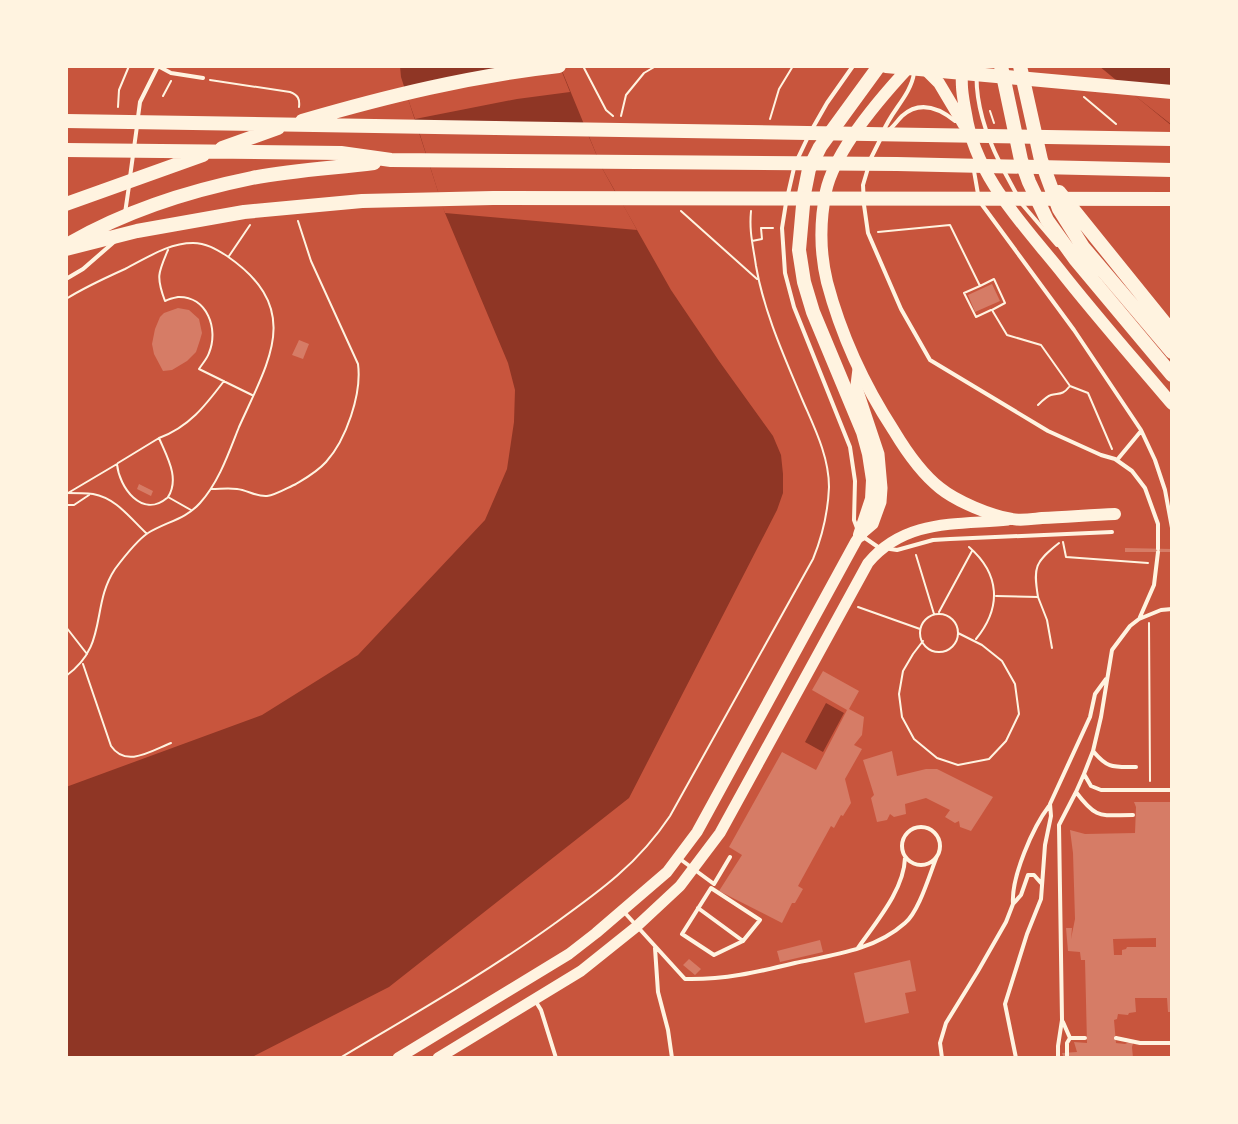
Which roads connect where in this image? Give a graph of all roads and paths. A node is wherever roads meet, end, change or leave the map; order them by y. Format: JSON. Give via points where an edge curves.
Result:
{"nodes":[{"id":1,"x":158,"y":66,"type":"edge"},
{"id":2,"x":559,"y":66,"type":"edge"},
{"id":3,"x":583,"y":66,"type":"edge"},
{"id":4,"x":656,"y":66,"type":"edge"},
{"id":5,"x":853,"y":66,"type":"edge"},
{"id":6,"x":879,"y":66,"type":"edge"},
{"id":7,"x":886,"y":66,"type":"edge"},
{"id":8,"x":912,"y":66,"type":"edge"},
{"id":9,"x":922,"y":66,"type":"edge"},
{"id":10,"x":963,"y":66,"type":"edge"},
{"id":11,"x":977,"y":66,"type":"edge"},
{"id":12,"x":1001,"y":66,"type":"edge"},
{"id":13,"x":1020,"y":66,"type":"edge"},
{"id":14,"x":177,"y":74,"type":"junction"},
{"id":15,"x":203,"y":78,"type":"dead end"},
{"id":16,"x":1074,"y":90,"type":"dead end"},
{"id":17,"x":1172,"y":92,"type":"edge"},
{"id":18,"x":163,"y":96,"type":"dead end"},
{"id":19,"x":67,"y":121,"type":"edge"},
{"id":20,"x":1121,"y":128,"type":"dead end"},
{"id":21,"x":968,"y":131,"type":"junction"},
{"id":22,"x":881,"y":137,"type":"junction"},
{"id":23,"x":1172,"y":139,"type":"edge"},
{"id":24,"x":66,"y":150,"type":"edge"},
{"id":25,"x":391,"y":160,"type":"junction"},
{"id":26,"x":1041,"y":160,"type":"junction"},
{"id":27,"x":1172,"y":170,"type":"edge"},
{"id":28,"x":1172,"y":199,"type":"edge"},
{"id":29,"x":66,"y":204,"type":"edge"},
{"id":30,"x":125,"y":219,"type":"dead end"},
{"id":31,"x":298,"y":220,"type":"dead end"},
{"id":32,"x":773,"y":228,"type":"dead end"},
{"id":33,"x":868,"y":233,"type":"junction"},
{"id":34,"x":123,"y":234,"type":"dead end"},
{"id":35,"x":751,"y":241,"type":"dead end"},
{"id":36,"x":170,"y":247,"type":"junction"},
{"id":37,"x":66,"y":248,"type":"edge"},
{"id":38,"x":66,"y":279,"type":"edge"},
{"id":39,"x":758,"y":279,"type":"dead end"},
{"id":40,"x":980,"y":286,"type":"junction"},
{"id":41,"x":66,"y":299,"type":"edge"},
{"id":42,"x":992,"y":310,"type":"junction"},
{"id":43,"x":1172,"y":332,"type":"edge"},
{"id":44,"x":1172,"y":352,"type":"edge"},
{"id":45,"x":858,"y":369,"type":"junction"},
{"id":46,"x":1172,"y":375,"type":"edge"},
{"id":47,"x":224,"y":381,"type":"junction"},
{"id":48,"x":1172,"y":381,"type":"edge"},
{"id":49,"x":1070,"y":386,"type":"junction"},
{"id":50,"x":253,"y":395,"type":"junction"},
{"id":51,"x":1172,"y":404,"type":"edge"},
{"id":52,"x":1038,"y":405,"type":"dead end"},
{"id":53,"x":1141,"y":430,"type":"junction"},
{"id":54,"x":159,"y":438,"type":"junction"},
{"id":55,"x":1116,"y":459,"type":"junction"},
{"id":56,"x":117,"y":464,"type":"junction"},
{"id":57,"x":210,"y":489,"type":"junction"},
{"id":58,"x":67,"y":493,"type":"edge"},
{"id":59,"x":90,"y":494,"type":"junction"},
{"id":60,"x":168,"y":497,"type":"junction"},
{"id":61,"x":66,"y":505,"type":"edge"},
{"id":62,"x":192,"y":510,"type":"junction"},
{"id":63,"x":1115,"y":514,"type":"dead end"},
{"id":64,"x":1013,"y":520,"type":"junction"},
{"id":65,"x":1172,"y":528,"type":"edge"},
{"id":66,"x":1112,"y":532,"type":"dead end"},
{"id":67,"x":147,"y":534,"type":"junction"},
{"id":68,"x":860,"y":535,"type":"junction"},
{"id":69,"x":968,"y":546,"type":"dead end"},
{"id":70,"x":881,"y":549,"type":"junction"},
{"id":71,"x":914,"y":550,"type":"dead end"},
{"id":72,"x":972,"y":550,"type":"junction"},
{"id":73,"x":1157,"y":564,"type":"junction"},
{"id":74,"x":995,"y":596,"type":"junction"},
{"id":75,"x":1038,"y":597,"type":"junction"},
{"id":76,"x":858,"y":607,"type":"dead end"},
{"id":77,"x":1172,"y":609,"type":"edge"},
{"id":78,"x":936,"y":614,"type":"junction"},
{"id":79,"x":1149,"y":615,"type":"junction"},
{"id":80,"x":1139,"y":619,"type":"junction"},
{"id":81,"x":66,"y":627,"type":"edge"},
{"id":82,"x":921,"y":630,"type":"junction"},
{"id":83,"x":958,"y":633,"type":"junction"},
{"id":84,"x":923,"y":641,"type":"junction"},
{"id":85,"x":975,"y":641,"type":"dead end"},
{"id":86,"x":1052,"y":648,"type":"dead end"},
{"id":87,"x":88,"y":655,"type":"junction"},
{"id":88,"x":82,"y":662,"type":"junction"},
{"id":89,"x":66,"y":676,"type":"edge"},
{"id":90,"x":1106,"y":679,"type":"junction"},
{"id":91,"x":171,"y":743,"type":"dead end"},
{"id":92,"x":1093,"y":751,"type":"junction"},
{"id":93,"x":1136,"y":767,"type":"dead end"},
{"id":94,"x":1084,"y":774,"type":"junction"},
{"id":95,"x":1150,"y":790,"type":"junction"},
{"id":96,"x":1172,"y":790,"type":"edge"},
{"id":97,"x":1076,"y":792,"type":"junction"},
{"id":98,"x":1050,"y":804,"type":"junction"},
{"id":99,"x":1133,"y":815,"type":"dead end"},
{"id":100,"x":905,"y":856,"type":"junction"},
{"id":101,"x":937,"y":856,"type":"junction"},
{"id":102,"x":730,"y":857,"type":"dead end"},
{"id":103,"x":678,"y":858,"type":"junction"},
{"id":104,"x":694,"y":869,"type":"junction"},
{"id":105,"x":1043,"y":885,"type":"junction"},
{"id":106,"x":1013,"y":904,"type":"junction"},
{"id":107,"x":698,"y":908,"type":"junction"},
{"id":108,"x":623,"y":911,"type":"junction"},
{"id":109,"x":636,"y":927,"type":"junction"},
{"id":110,"x":743,"y":941,"type":"junction"},
{"id":111,"x":654,"y":945,"type":"junction"},
{"id":112,"x":856,"y":950,"type":"junction"},
{"id":113,"x":535,"y":1000,"type":"junction"},
{"id":114,"x":1062,"y":1020,"type":"junction"},
{"id":115,"x":1070,"y":1038,"type":"junction"},
{"id":116,"x":1085,"y":1038,"type":"dead end"},
{"id":117,"x":1116,"y":1038,"type":"dead end"},
{"id":118,"x":1172,"y":1043,"type":"edge"},
{"id":119,"x":416,"y":1053,"type":"edge"},
{"id":120,"x":340,"y":1058,"type":"edge"},
{"id":121,"x":398,"y":1058,"type":"edge"},
{"id":122,"x":438,"y":1058,"type":"edge"},
{"id":123,"x":556,"y":1058,"type":"edge"},
{"id":124,"x":672,"y":1058,"type":"edge"},
{"id":125,"x":942,"y":1058,"type":"edge"},
{"id":126,"x":1016,"y":1058,"type":"edge"},
{"id":127,"x":1058,"y":1058,"type":"edge"},
{"id":128,"x":1067,"y":1058,"type":"edge"}],
"edges":[{"from":1,"to":14,"type":"lane"},
{"from":1,"to":30,"type":"lane","via":[[140,102]]},
{"from":2,"to":29,"type":"highway","via":[[379,99]]},
{"from":3,"to":4,"type":"path","via":[[606,110],[620,121],[626,95]]},
{"from":5,"to":68,"type":"lane","via":[[801,148],[790,180],[782,246],[794,307],[850,447],[854,520]]},
{"from":6,"to":68,"type":"highway","via":[[809,169],[799,250],[813,312],[869,454],[872,499]]},
{"from":7,"to":17,"type":"highway"},
{"from":8,"to":22,"type":"lane","via":[[912,84]]},
{"from":8,"to":45,"type":"main road","via":[[859,128],[827,187],[822,217],[827,280]]},
{"from":9,"to":21,"type":"main road","via":[[939,83]]},
{"from":10,"to":21,"type":"main road"},
{"from":11,"to":48,"type":"lane","via":[[980,113],[1021,204]]},
{"from":12,"to":46,"type":"highway","via":[[1021,160],[1047,220]]},
{"from":13,"to":26,"type":"highway"},
{"from":14,"to":15,"type":"lane"},
{"from":14,"to":18,"type":"path"},
{"from":16,"to":20,"type":"path"},
{"from":19,"to":23,"type":"highway"},
{"from":21,"to":22,"type":"lane","via":[[944,112],[916,107]]},
{"from":21,"to":51,"type":"main road","via":[[1003,199]]},
{"from":21,"to":53,"type":"lane","via":[[979,200]]},
{"from":22,"to":33,"type":"lane","via":[[863,185]]},
{"from":24,"to":25,"type":"highway","via":[[341,153]]},
{"from":25,"to":27,"type":"highway"},
{"from":25,"to":37,"type":"highway","via":[[255,178],[178,195],[100,226]]},
{"from":26,"to":43,"type":"highway","via":[[1063,196]]},
{"from":26,"to":44,"type":"highway","via":[[1055,201],[1076,238]]},
{"from":28,"to":37,"type":"highway","via":[[362,201],[244,212]]},
{"from":31,"to":57,"type":"path","via":[[314,269],[358,364],[350,420],[325,463],[290,487],[264,496]]},
{"from":32,"to":35,"type":"path","via":[[761,228],[762,239]]},
{"from":33,"to":40,"type":"path","via":[[950,225]]},
{"from":33,"to":55,"type":"lane","via":[[930,360],[1048,431]]},
{"from":34,"to":38,"type":"lane"},
{"from":36,"to":41,"type":"path"},
{"from":36,"to":47,"type":"path","via":[[158,272],[165,301],[179,297],[205,310],[213,338],[199,369]]},
{"from":36,"to":50,"type":"path","via":[[206,244],[245,271],[264,295],[274,337]]},
{"from":39,"to":120,"type":"path","via":[[825,460],[827,511],[813,559],[670,816],[631,865],[494,965]]},
{"from":40,"to":42,"type":"path","via":[[994,279],[1005,303]]},
{"from":40,"to":42,"type":"path","via":[[964,293],[976,317]]},
{"from":42,"to":49,"type":"path","via":[[1007,335],[1041,345]]},
{"from":45,"to":64,"type":"main road","via":[[904,447],[930,479],[956,497]]},
{"from":45,"to":68,"type":"main road","via":[[856,385],[879,454],[882,488],[873,524]]},
{"from":47,"to":50,"type":"path"},
{"from":47,"to":54,"type":"path","via":[[191,420]]},
{"from":49,"to":52,"type":"path"},
{"from":49,"to":55,"type":"path","via":[[1088,393]]},
{"from":50,"to":57,"type":"path"},
{"from":53,"to":55,"type":"lane"},
{"from":53,"to":65,"type":"lane","via":[[1165,490]]},
{"from":54,"to":56,"type":"path"},
{"from":54,"to":60,"type":"path","via":[[174,479]]},
{"from":55,"to":73,"type":"lane","via":[[1145,488],[1158,524]]},
{"from":56,"to":58,"type":"path"},
{"from":56,"to":60,"type":"path","via":[[124,488],[142,503],[156,504]]},
{"from":57,"to":62,"type":"path"},
{"from":58,"to":59,"type":"path"},
{"from":59,"to":61,"type":"path"},
{"from":59,"to":67,"type":"path","via":[[119,506]]},
{"from":60,"to":62,"type":"path"},
{"from":62,"to":67,"type":"path"},
{"from":63,"to":64,"type":"main road"},
{"from":64,"to":70,"type":"main road","via":[[922,529]]},
{"from":66,"to":70,"type":"lane","via":[[933,540]]},
{"from":67,"to":87,"type":"path","via":[[106,586]]},
{"from":68,"to":70,"type":"lane"},
{"from":68,"to":103,"type":"main road"},
{"from":69,"to":72,"type":"path"},
{"from":70,"to":104,"type":"main road","via":[[868,563],[720,833]]},
{"from":71,"to":78,"type":"path"},
{"from":72,"to":74,"type":"path","via":[[986,565]]},
{"from":72,"to":78,"type":"path"},
{"from":73,"to":75,"type":"path","via":[[1066,557],[1062,540],[1043,556],[1035,575]]},
{"from":73,"to":80,"type":"lane"},
{"from":74,"to":75,"type":"path"},
{"from":74,"to":85,"type":"path","via":[[986,627]]},
{"from":75,"to":86,"type":"path"},
{"from":76,"to":82,"type":"path"},
{"from":77,"to":79,"type":"lane"},
{"from":78,"to":82,"type":"path"},
{"from":78,"to":83,"type":"path","via":[[951,618]]},
{"from":79,"to":80,"type":"lane"},
{"from":79,"to":95,"type":"path"},
{"from":80,"to":90,"type":"lane","via":[[1112,650]]},
{"from":81,"to":87,"type":"path"},
{"from":82,"to":84,"type":"path"},
{"from":83,"to":84,"type":"path","via":[[954,645],[944,651],[931,650]]},
{"from":83,"to":84,"type":"path","via":[[1002,661],[1015,684],[1019,714],[1006,741],[989,759],[958,765],[937,758],[914,739],[902,717],[899,694],[903,671]]},
{"from":87,"to":88,"type":"path"},
{"from":88,"to":89,"type":"path"},
{"from":88,"to":91,"type":"path","via":[[117,754],[130,758]]},
{"from":90,"to":92,"type":"lane"},
{"from":90,"to":98,"type":"lane"},
{"from":92,"to":93,"type":"lane","via":[[1110,767]]},
{"from":92,"to":94,"type":"lane"},
{"from":94,"to":95,"type":"lane","via":[[1101,790]]},
{"from":94,"to":97,"type":"lane"},
{"from":95,"to":96,"type":"lane"},
{"from":97,"to":99,"type":"lane","via":[[1103,815]]},
{"from":97,"to":114,"type":"lane","via":[[1059,825]]},
{"from":98,"to":105,"type":"lane"},
{"from":98,"to":106,"type":"lane","via":[[1019,868]]},
{"from":100,"to":101,"type":"lane","via":[[921,865]]},
{"from":100,"to":101,"type":"lane","via":[[904,838],[912,829],[924,828],[938,839]]},
{"from":100,"to":112,"type":"lane","via":[[896,888]]},
{"from":101,"to":112,"type":"lane","via":[[908,921]]},
{"from":102,"to":104,"type":"lane","via":[[714,884]]},
{"from":103,"to":104,"type":"lane"},
{"from":103,"to":108,"type":"main road"},
{"from":104,"to":109,"type":"main road"},
{"from":105,"to":106,"type":"lane","via":[[1028,875]]},
{"from":105,"to":126,"type":"lane","via":[[1005,1004]]},
{"from":106,"to":125,"type":"lane","via":[[946,1023]]},
{"from":107,"to":110,"type":"lane"},
{"from":107,"to":110,"type":"lane","via":[[682,934],[714,955]]},
{"from":107,"to":110,"type":"lane","via":[[711,888],[759,918]]},
{"from":108,"to":109,"type":"lane"},
{"from":108,"to":119,"type":"main road","via":[[569,954]]},
{"from":109,"to":111,"type":"lane"},
{"from":109,"to":113,"type":"main road"},
{"from":111,"to":112,"type":"lane","via":[[685,979],[713,980]]},
{"from":111,"to":124,"type":"lane"},
{"from":113,"to":122,"type":"main road"},
{"from":113,"to":123,"type":"lane"},
{"from":114,"to":115,"type":"lane"},
{"from":114,"to":127,"type":"lane"},
{"from":115,"to":116,"type":"lane"},
{"from":115,"to":128,"type":"lane"},
{"from":117,"to":118,"type":"lane"},
{"from":119,"to":121,"type":"main road"}]}
